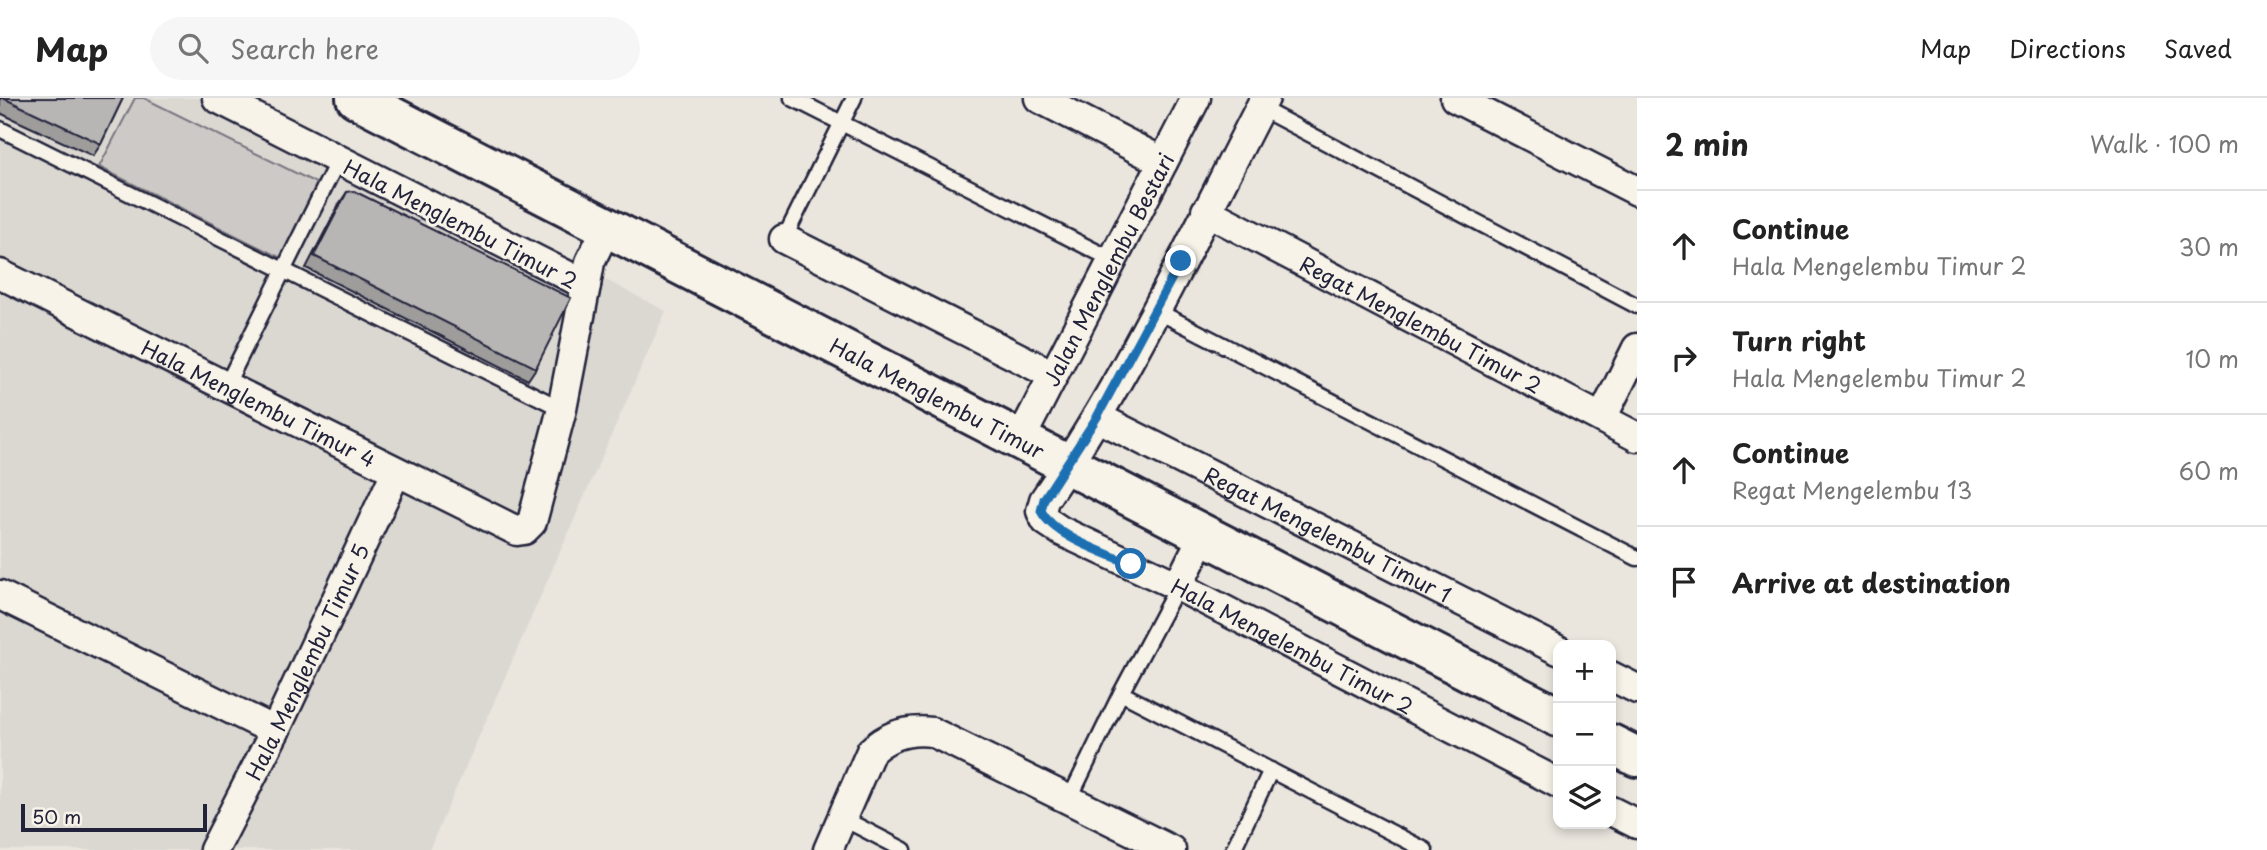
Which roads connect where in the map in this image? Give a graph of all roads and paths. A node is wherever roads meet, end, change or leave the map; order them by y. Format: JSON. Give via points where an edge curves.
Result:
{"nodes":[{"id":1,"x":217,"y":98,"type":"edge"},
{"id":2,"x":356,"y":98,"type":"edge"},
{"id":3,"x":792,"y":98,"type":"edge"},
{"id":4,"x":854,"y":98,"type":"edge"},
{"id":5,"x":1039,"y":98,"type":"edge"},
{"id":6,"x":1196,"y":98,"type":"edge"},
{"id":7,"x":1455,"y":98,"type":"edge"},
{"id":8,"x":1262,"y":103,"type":"edge"},
{"id":9,"x":842,"y":123,"type":"junction"},
{"id":10,"x":0,"y":129,"type":"edge"},
{"id":11,"x":338,"y":160,"type":"junction"},
{"id":12,"x":1163,"y":162,"type":"junction"},
{"id":13,"x":1637,"y":191,"type":"edge"},
{"id":14,"x":1206,"y":211,"type":"junction"},
{"id":15,"x":607,"y":227,"type":"junction"},
{"id":16,"x":784,"y":239,"type":"joint"},
{"id":17,"x":1113,"y":260,"type":"junction"},
{"id":18,"x":283,"y":270,"type":"junction"},
{"id":19,"x":0,"y":274,"type":"edge"},
{"id":20,"x":586,"y":285,"type":"junction"},
{"id":21,"x":1637,"y":306,"type":"edge"},
{"id":22,"x":1155,"y":310,"type":"junction"},
{"id":23,"x":1637,"y":348,"type":"edge"},
{"id":24,"x":1053,"y":375,"type":"junction"},
{"id":25,"x":225,"y":388,"type":"junction"},
{"id":26,"x":562,"y":409,"type":"junction"},
{"id":27,"x":1097,"y":417,"type":"junction"},
{"id":28,"x":1602,"y":418,"type":"junction"},
{"id":29,"x":1637,"y":436,"type":"edge"},
{"id":30,"x":1020,"y":440,"type":"junction"},
{"id":31,"x":1068,"y":464,"type":"junction"},
{"id":32,"x":396,"y":472,"type":"junction"},
{"id":33,"x":517,"y":531,"type":"joint"},
{"id":34,"x":1203,"y":536,"type":"junction"},
{"id":35,"x":1637,"y":558,"type":"edge"},
{"id":36,"x":1178,"y":586,"type":"junction"},
{"id":37,"x":0,"y":594,"type":"edge"},
{"id":38,"x":1553,"y":647,"type":"edge"},
{"id":39,"x":1616,"y":678,"type":"edge"},
{"id":40,"x":1637,"y":689,"type":"edge"},
{"id":41,"x":1121,"y":692,"type":"junction"},
{"id":42,"x":1553,"y":714,"type":"edge"},
{"id":43,"x":275,"y":731,"type":"junction"},
{"id":44,"x":1616,"y":746,"type":"edge"},
{"id":45,"x":1637,"y":757,"type":"edge"},
{"id":46,"x":1271,"y":770,"type":"junction"},
{"id":47,"x":1553,"y":780,"type":"edge"},
{"id":48,"x":1069,"y":800,"type":"junction"},
{"id":49,"x":1616,"y":814,"type":"edge"},
{"id":50,"x":842,"y":818,"type":"junction"},
{"id":51,"x":1637,"y":824,"type":"edge"},
{"id":52,"x":214,"y":850,"type":"edge"},
{"id":53,"x":828,"y":850,"type":"edge"},
{"id":54,"x":904,"y":850,"type":"edge"},
{"id":55,"x":1171,"y":850,"type":"edge"},
{"id":56,"x":1233,"y":850,"type":"edge"},
{"id":57,"x":1425,"y":850,"type":"edge"}],
"edges":[{"from":1,"to":11,"type":"street","name":"Hala Menglembu Timur 2"},
{"from":2,"to":15,"type":"street","name":"Hala Menglembu Timur"},
{"from":3,"to":9,"type":"lane"},
{"from":4,"to":9,"type":"lane"},
{"from":5,"to":12,"type":"street"},
{"from":6,"to":12,"type":"street","name":"Jalan Menglembu Bestari"},
{"from":7,"to":13,"type":"street"},
{"from":8,"to":14,"type":"street"},
{"from":8,"to":21,"type":"lane"},
{"from":9,"to":16,"type":"lane"},
{"from":9,"to":17,"type":"lane"},
{"from":10,"to":18,"type":"lane"},
{"from":11,"to":18,"type":"lane"},
{"from":11,"to":20,"type":"street","name":"Hala Menglembu Timur 2"},
{"from":12,"to":17,"type":"street","name":"Jalan Menglembu Bestari"},
{"from":14,"to":22,"type":"street"},
{"from":14,"to":28,"type":"street","name":"Regat Menglembu Timur 2"},
{"from":15,"to":20,"type":"street","via":[[590,262]]},
{"from":15,"to":30,"type":"street","name":"Hala Menglembu Timur"},
{"from":16,"to":24,"type":"street"},
{"from":17,"to":24,"type":"street","name":"Jalan Menglembu Bestari"},
{"from":18,"to":25,"type":"lane"},
{"from":18,"to":26,"type":"lane"},
{"from":19,"to":25,"type":"street","name":"Hala Menglembu Timur 4"},
{"from":20,"to":26,"type":"street","name":"Hala Menglembu Timur 2"},
{"from":22,"to":27,"type":"street"},
{"from":22,"to":35,"type":"lane"},
{"from":23,"to":28,"type":"street"},
{"from":24,"to":30,"type":"street","name":"Jalan Menglembu Bestari"},
{"from":25,"to":32,"type":"street","name":"Hala Menglembu Timur 4"},
{"from":26,"to":33,"type":"street","name":"Hala Menglembu Timur 2","via":[[532,522]]},
{"from":27,"to":31,"type":"street"},
{"from":27,"to":38,"type":"street","name":"Regat Mengelembu Timur 1"},
{"from":28,"to":29,"type":"street","name":"Regat Menglembu Timur 2"},
{"from":30,"to":31,"type":"street","name":"Hala Menglembu Timur"},
{"from":31,"to":34,"type":"street","name":"Hala Menglembu Timur"},
{"from":31,"to":36,"type":"street","name":"Hala Mengelembu Timur 2","via":[[1044,499],[1041,511],[1046,521]]},
{"from":32,"to":33,"type":"street","name":"Hala Menglembu Timur 4"},
{"from":32,"to":43,"type":"street","name":"Hala Menglembu Timur 5"},
{"from":34,"to":36,"type":"street"},
{"from":34,"to":42,"type":"street","name":"Hala Menglembu Timur"},
{"from":36,"to":41,"type":"lane"},
{"from":36,"to":47,"type":"street","name":"Hala Mengelembu Timur 2"},
{"from":37,"to":43,"type":"street"},
{"from":39,"to":40,"type":"street"},
{"from":41,"to":46,"type":"lane"},
{"from":41,"to":48,"type":"lane"},
{"from":43,"to":52,"type":"street","name":"Hala Menglembu Timur 5"},
{"from":44,"to":45,"type":"street"},
{"from":46,"to":56,"type":"lane"},
{"from":46,"to":57,"type":"lane"},
{"from":48,"to":50,"type":"street","via":[[920,730],[882,741],[871,751]]},
{"from":48,"to":55,"type":"street"},
{"from":49,"to":51,"type":"street"},
{"from":50,"to":53,"type":"street"},
{"from":50,"to":54,"type":"lane"}]}
